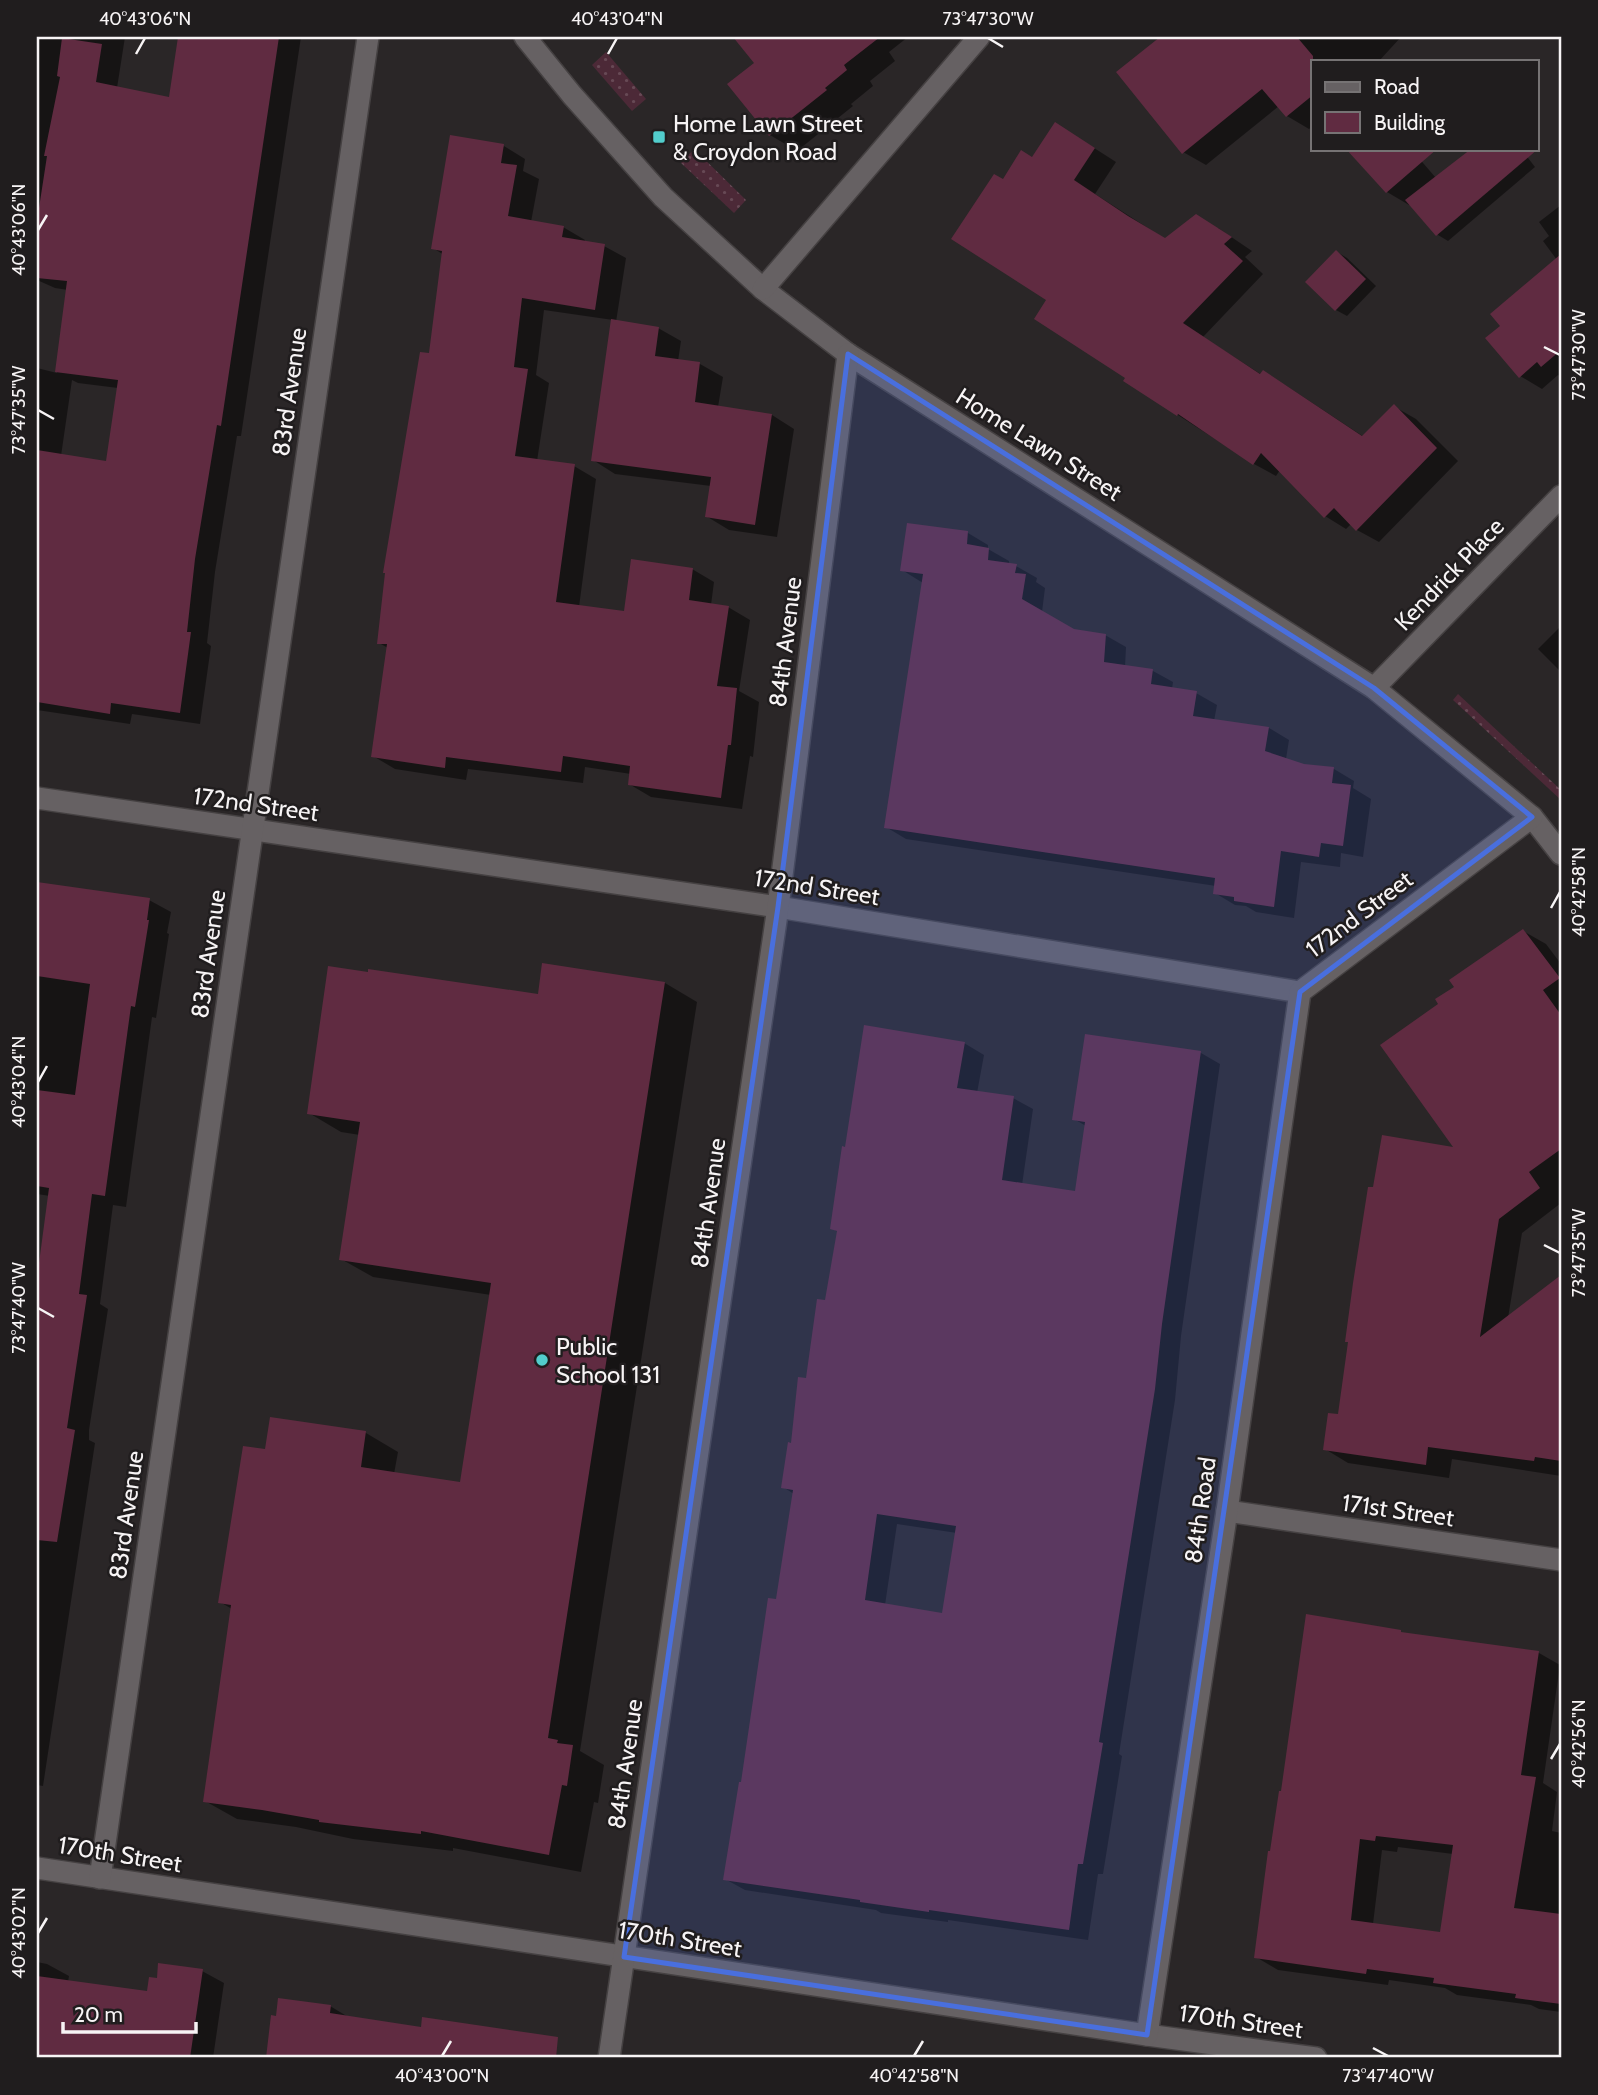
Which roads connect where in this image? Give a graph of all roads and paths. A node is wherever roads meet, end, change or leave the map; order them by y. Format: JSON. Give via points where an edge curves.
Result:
{"nodes":[{"id":1,"x":368,"y":37,"type":"edge"},
{"id":2,"x":525,"y":37,"type":"edge"},
{"id":3,"x":979,"y":37,"type":"edge"},
{"id":4,"x":763,"y":289,"type":"junction"},
{"id":5,"x":848,"y":354,"type":"junction"},
{"id":6,"x":1561,"y":496,"type":"edge"},
{"id":7,"x":1374,"y":688,"type":"junction"},
{"id":8,"x":37,"y":798,"type":"edge"},
{"id":9,"x":1532,"y":817,"type":"junction"},
{"id":10,"x":253,"y":830,"type":"junction"},
{"id":11,"x":1561,"y":854,"type":"edge"},
{"id":12,"x":778,"y":907,"type":"junction"},
{"id":13,"x":1300,"y":992,"type":"junction"},
{"id":14,"x":1227,"y":1511,"type":"junction"},
{"id":15,"x":1561,"y":1560,"type":"edge"},
{"id":16,"x":37,"y":1868,"type":"edge"},
{"id":17,"x":100,"y":1878,"type":"junction"},
{"id":18,"x":624,"y":1957,"type":"junction"},
{"id":19,"x":1147,"y":2035,"type":"junction"},
{"id":20,"x":609,"y":2058,"type":"edge"},
{"id":21,"x":1316,"y":2058,"type":"edge"}],
"edges":[{"from":1,"to":10,"type":"street","name":"83rd Avenue"},
{"from":2,"to":4,"type":"street","name":"Home Lawn Street","via":[[663,197]]},
{"from":3,"to":4,"type":"street"},
{"from":4,"to":5,"type":"street","name":"Home Lawn Street"},
{"from":5,"to":7,"type":"street","name":"Home Lawn Street"},
{"from":5,"to":12,"type":"street","name":"84th Avenue"},
{"from":6,"to":7,"type":"street","name":"Kendrick Place"},
{"from":7,"to":9,"type":"street","name":"Home Lawn Street"},
{"from":8,"to":10,"type":"street","name":"172nd Street"},
{"from":9,"to":11,"type":"street","name":"Home Lawn Street"},
{"from":9,"to":13,"type":"street","name":"172nd Street"},
{"from":10,"to":12,"type":"street","name":"172nd Street"},
{"from":10,"to":17,"type":"street","name":"83rd Avenue"},
{"from":12,"to":13,"type":"street","name":"172nd Street"},
{"from":12,"to":18,"type":"street","name":"84th Avenue"},
{"from":13,"to":14,"type":"street","name":"84th Road"},
{"from":14,"to":15,"type":"street","name":"171st Street"},
{"from":14,"to":19,"type":"street","name":"84th Road"},
{"from":16,"to":17,"type":"street","name":"170th Street"},
{"from":17,"to":18,"type":"street","name":"170th Street"},
{"from":18,"to":19,"type":"street","name":"170th Street"},
{"from":18,"to":20,"type":"street","name":"84th Avenue"},
{"from":19,"to":21,"type":"street","name":"170th Street"}]}
